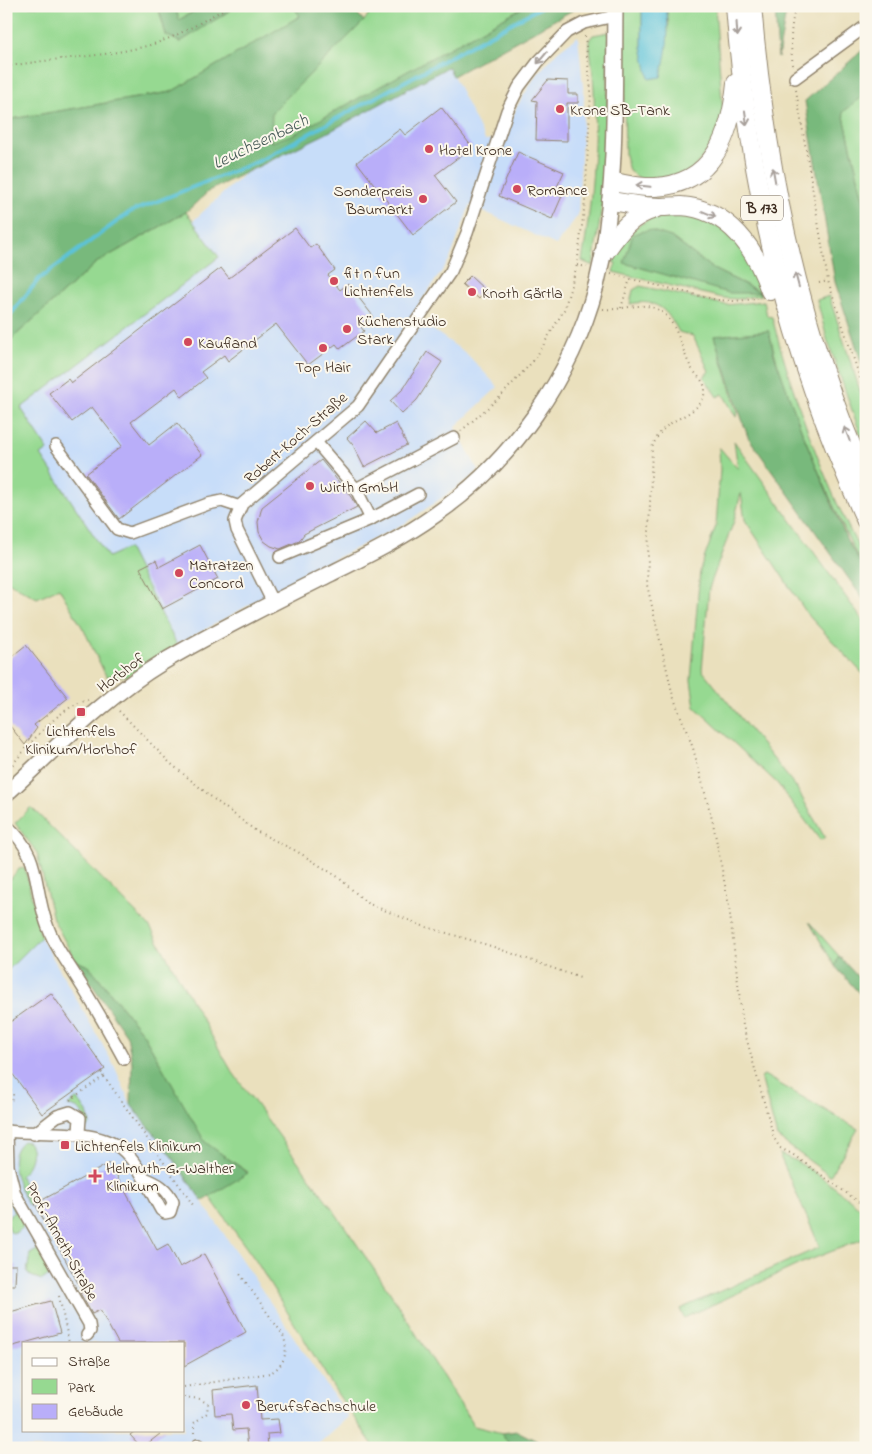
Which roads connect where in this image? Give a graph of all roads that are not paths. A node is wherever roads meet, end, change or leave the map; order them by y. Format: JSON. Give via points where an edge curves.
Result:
{"nodes":[{"id":1,"x":735,"y":6,"type":"edge"},
{"id":2,"x":752,"y":6,"type":"edge"},
{"id":3,"x":615,"y":11,"type":"edge"},
{"id":4,"x":866,"y":26,"type":"edge"},
{"id":5,"x":738,"y":53,"type":"junction"},
{"id":6,"x":795,"y":78,"type":"road end"},
{"id":7,"x":613,"y":182,"type":"junction"},
{"id":8,"x":611,"y":200,"type":"junction"},
{"id":9,"x":662,"y":207,"type":"junction"},
{"id":10,"x":603,"y":256,"type":"junction"},
{"id":11,"x":801,"y":360,"type":"junction"},
{"id":12,"x":454,"y":438,"type":"road end"},
{"id":13,"x":316,"y":442,"type":"junction"},
{"id":14,"x":56,"y":446,"type":"dead end"},
{"id":15,"x":866,"y":479,"type":"edge"},
{"id":16,"x":356,"y":489,"type":"junction"},
{"id":17,"x":418,"y":494,"type":"dead end"},
{"id":18,"x":240,"y":507,"type":"junction"},
{"id":19,"x":371,"y":518,"type":"junction"},
{"id":20,"x":866,"y":521,"type":"edge"},
{"id":21,"x":280,"y":557,"type":"dead end"},
{"id":22,"x":273,"y":603,"type":"junction"},
{"id":23,"x":6,"y":794,"type":"edge"},
{"id":24,"x":6,"y":825,"type":"edge"},
{"id":25,"x":124,"y":1060,"type":"dead end"},
{"id":26,"x":7,"y":1131,"type":"edge"},
{"id":27,"x":34,"y":1134,"type":"junction"},
{"id":28,"x":75,"y":1135,"type":"junction"},
{"id":29,"x":161,"y":1210,"type":"dead end"},
{"id":30,"x":87,"y":1335,"type":"dead end"}],
"edges":[{"from":1,"to":5,"type":"highway","number":"B 173","one_way":true},
{"from":15,"to":2,"type":"highway","number":"B 173","one_way":true,"via":[[830,391],[791,257],[773,170]]},
{"from":3,"to":7,"type":"main road","name":"Horbhof"},
{"from":3,"to":13,"type":"street","name":"Robert-Koch-Straße","one_way":true,"via":[[581,24],[556,40],[519,87],[507,111],[467,233],[451,271],[358,406]]},
{"from":4,"to":6,"type":"street"},
{"from":5,"to":7,"type":"highway","one_way":true,"via":[[727,134],[705,168],[676,183],[654,188]]},
{"from":5,"to":11,"type":"highway","number":"B 173","one_way":true,"via":[[756,180],[775,268]]},
{"from":7,"to":8,"type":"main road","name":"Horbhof"},
{"from":8,"to":9,"type":"highway"},
{"from":8,"to":10,"type":"main road","name":"Horbhof"},
{"from":9,"to":10,"type":"highway","via":[[630,220]]},
{"from":9,"to":11,"type":"highway","one_way":true,"via":[[689,208],[715,216],[746,241],[762,266]]},
{"from":10,"to":22,"type":"main road","name":"Horbhof","bridge":true,"via":[[578,339],[544,400],[523,432],[466,492],[435,516],[398,538]]},
{"from":11,"to":20,"type":"highway","number":"B 173","via":[[841,466]]},
{"from":12,"to":16,"type":"street"},
{"from":13,"to":16,"type":"street"},
{"from":13,"to":18,"type":"street","name":"Robert-Koch-Straße"},
{"from":14,"to":18,"type":"street","via":[[117,529],[130,534],[208,504],[222,501]]},
{"from":16,"to":19,"type":"street"},
{"from":17,"to":19,"type":"street"},
{"from":18,"to":22,"type":"street","name":"Robert-Koch-Straße","via":[[235,521],[237,530]]},
{"from":19,"to":21,"type":"street"},
{"from":22,"to":23,"type":"main road","name":"Horbhof","via":[[192,645],[141,677]]},
{"from":24,"to":25,"type":"street","via":[[24,842],[32,860],[45,920],[53,940],[107,1026]]},
{"from":26,"to":27,"type":"street","name":"Prof.-Arneth-Straße"},
{"from":26,"to":30,"type":"street","name":"Prof.-Arneth-Straße","via":[[8,1166],[15,1194],[89,1324]]},
{"from":27,"to":28,"type":"street","name":"Prof.-Arneth-Straße"},
{"from":27,"to":28,"type":"street","via":[[58,1116],[70,1112],[80,1118],[79,1132]]},
{"from":28,"to":29,"type":"street","name":"Prof.-Arneth-Straße","via":[[88,1134],[112,1142],[129,1156]]}]}
